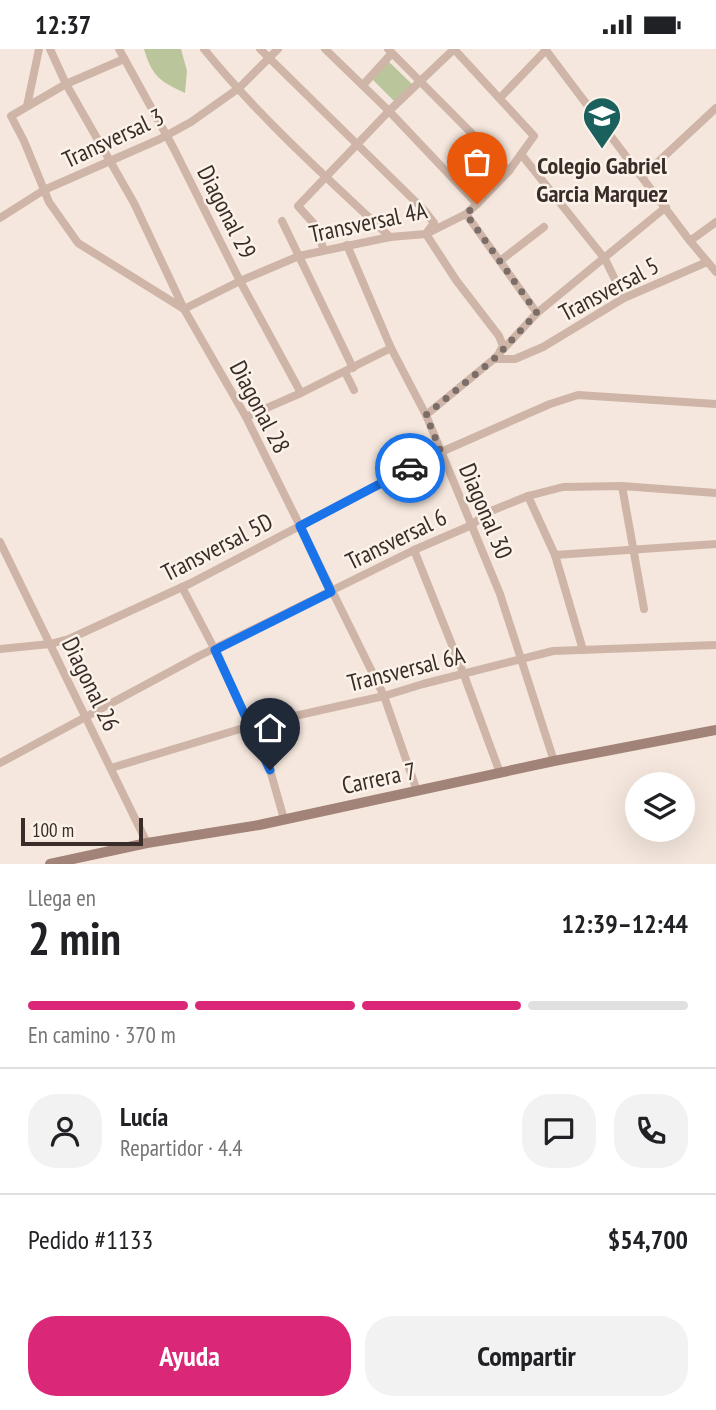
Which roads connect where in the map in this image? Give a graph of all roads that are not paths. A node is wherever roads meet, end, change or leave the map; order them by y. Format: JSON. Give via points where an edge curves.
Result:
{"nodes":[{"id":1,"x":39,"y":49,"type":"edge"},
{"id":2,"x":50,"y":49,"type":"edge"},
{"id":3,"x":119,"y":49,"type":"edge"},
{"id":4,"x":204,"y":49,"type":"edge"},
{"id":5,"x":260,"y":49,"type":"edge"},
{"id":6,"x":278,"y":49,"type":"edge"},
{"id":7,"x":325,"y":49,"type":"edge"},
{"id":8,"x":454,"y":49,"type":"edge"},
{"id":9,"x":546,"y":50,"type":"edge"},
{"id":10,"x":391,"y":51,"type":"edge"},
{"id":11,"x":124,"y":59,"type":"junction"},
{"id":12,"x":269,"y":59,"type":"junction"},
{"id":13,"x":421,"y":81,"type":"junction"},
{"id":14,"x":66,"y":85,"type":"junction"},
{"id":15,"x":363,"y":85,"type":"junction"},
{"id":16,"x":239,"y":88,"type":"junction"},
{"id":17,"x":500,"y":98,"type":"junction"},
{"id":18,"x":27,"y":106,"type":"junction"},
{"id":19,"x":716,"y":108,"type":"edge"},
{"id":20,"x":389,"y":111,"type":"junction"},
{"id":21,"x":166,"y":136,"type":"junction"},
{"id":22,"x":357,"y":145,"type":"junction"},
{"id":23,"x":522,"y":154,"type":"junction"},
{"id":24,"x":110,"y":162,"type":"junction"},
{"id":25,"x":509,"y":170,"type":"junction"},
{"id":26,"x":643,"y":176,"type":"junction"},
{"id":27,"x":326,"y":177,"type":"junction"},
{"id":28,"x":44,"y":190,"type":"junction"},
{"id":29,"x":477,"y":204,"type":"junction"},
{"id":30,"x":666,"y":207,"type":"junction"},
{"id":31,"x":466,"y":214,"type":"junction"},
{"id":32,"x":0,"y":218,"type":"edge"},
{"id":33,"x":282,"y":221,"type":"dead end"},
{"id":34,"x":716,"y":222,"type":"edge"},
{"id":35,"x":544,"y":227,"type":"dead end"},
{"id":36,"x":426,"y":234,"type":"junction"},
{"id":37,"x":390,"y":237,"type":"junction"},
{"id":38,"x":690,"y":241,"type":"junction"},
{"id":39,"x":347,"y":245,"type":"junction"},
{"id":40,"x":324,"y":250,"type":"junction"},
{"id":41,"x":299,"y":256,"type":"junction"},
{"id":42,"x":605,"y":259,"type":"junction"},
{"id":43,"x":500,"y":261,"type":"junction"},
{"id":44,"x":708,"y":262,"type":"junction"},
{"id":45,"x":716,"y":272,"type":"edge"},
{"id":46,"x":240,"y":281,"type":"junction"},
{"id":47,"x":624,"y":298,"type":"junction"},
{"id":48,"x":184,"y":309,"type":"junction"},
{"id":49,"x":537,"y":313,"type":"junction"},
{"id":50,"x":391,"y":348,"type":"junction"},
{"id":51,"x":494,"y":359,"type":"junction"},
{"id":52,"x":349,"y":370,"type":"junction"},
{"id":53,"x":354,"y":390,"type":"dead end"},
{"id":54,"x":301,"y":393,"type":"junction"},
{"id":55,"x":716,"y":404,"type":"edge"},
{"id":56,"x":426,"y":415,"type":"junction"},
{"id":57,"x":246,"y":417,"type":"junction"},
{"id":58,"x":441,"y":452,"type":"junction"},
{"id":59,"x":622,"y":487,"type":"junction"},
{"id":60,"x":716,"y":493,"type":"edge"},
{"id":61,"x":528,"y":496,"type":"junction"},
{"id":62,"x":472,"y":525,"type":"junction"},
{"id":63,"x":300,"y":526,"type":"junction"},
{"id":64,"x":0,"y":542,"type":"edge"},
{"id":65,"x":716,"y":544,"type":"edge"},
{"id":66,"x":634,"y":549,"type":"junction"},
{"id":67,"x":414,"y":550,"type":"junction"},
{"id":68,"x":555,"y":555,"type":"junction"},
{"id":69,"x":182,"y":587,"type":"junction"},
{"id":70,"x":331,"y":592,"type":"junction"},
{"id":71,"x":644,"y":609,"type":"dead end"},
{"id":72,"x":50,"y":644,"type":"junction"},
{"id":73,"x":716,"y":645,"type":"edge"},
{"id":74,"x":0,"y":649,"type":"edge"},
{"id":75,"x":215,"y":650,"type":"junction"},
{"id":76,"x":583,"y":650,"type":"junction"},
{"id":77,"x":520,"y":659,"type":"junction"},
{"id":78,"x":464,"y":675,"type":"junction"},
{"id":79,"x":384,"y":696,"type":"junction"},
{"id":80,"x":85,"y":717,"type":"junction"},
{"id":81,"x":716,"y":724,"type":"edge"},
{"id":82,"x":250,"y":726,"type":"junction"},
{"id":83,"x":716,"y":730,"type":"edge"},
{"id":84,"x":554,"y":761,"type":"junction"},
{"id":85,"x":0,"y":763,"type":"edge"},
{"id":86,"x":111,"y":768,"type":"junction"},
{"id":87,"x":500,"y":773,"type":"junction"},
{"id":88,"x":417,"y":791,"type":"junction"},
{"id":89,"x":284,"y":819,"type":"junction"},
{"id":90,"x":147,"y":843,"type":"junction"},
{"id":91,"x":50,"y":864,"type":"edge"}],
"edges":[{"from":1,"to":18,"type":"street"},
{"from":2,"to":14,"type":"street","name":"Diagonal 28"},
{"from":3,"to":11,"type":"street","name":"Diagonal 29"},
{"from":4,"to":16,"type":"street"},
{"from":5,"to":12,"type":"street"},
{"from":6,"to":12,"type":"street","name":"Transversal 3"},
{"from":7,"to":15,"type":"street"},
{"from":8,"to":13,"type":"street"},
{"from":8,"to":17,"type":"street"},
{"from":9,"to":17,"type":"street"},
{"from":9,"to":26,"type":"street"},
{"from":10,"to":13,"type":"street"},
{"from":10,"to":15,"type":"street"},
{"from":11,"to":14,"type":"street"},
{"from":11,"to":21,"type":"street","name":"Diagonal 29"},
{"from":12,"to":16,"type":"street","name":"Transversal 3"},
{"from":12,"to":22,"type":"street"},
{"from":13,"to":20,"type":"street"},
{"from":13,"to":25,"type":"street"},
{"from":14,"to":18,"type":"street"},
{"from":14,"to":24,"type":"street","name":"Diagonal 28"},
{"from":15,"to":20,"type":"street"},
{"from":16,"to":21,"type":"street","name":"Transversal 3"},
{"from":16,"to":27,"type":"street"},
{"from":17,"to":23,"type":"street","name":"Transversal 4A","via":[[534,136]]},
{"from":18,"to":28,"type":"street","via":[[11,116]]},
{"from":19,"to":26,"type":"street"},
{"from":20,"to":22,"type":"street"},
{"from":20,"to":29,"type":"street"},
{"from":21,"to":24,"type":"street","name":"Transversal 3"},
{"from":21,"to":46,"type":"street","name":"Diagonal 29"},
{"from":22,"to":27,"type":"street"},
{"from":22,"to":36,"type":"street","via":[[424,210],[434,223]]},
{"from":23,"to":25,"type":"street","name":"Transversal 4A"},
{"from":23,"to":42,"type":"street"},
{"from":24,"to":28,"type":"street","name":"Transversal 3"},
{"from":24,"to":48,"type":"street","name":"Diagonal 28"},
{"from":25,"to":29,"type":"street","name":"Transversal 4A"},
{"from":26,"to":30,"type":"street"},
{"from":27,"to":37,"type":"street"},
{"from":27,"to":40,"type":"street","via":[[298,206],[314,224]]},
{"from":28,"to":32,"type":"street","name":"Transversal 3"},
{"from":28,"to":48,"type":"street","via":[[78,243]]},
{"from":29,"to":31,"type":"street","name":"Transversal 4A"},
{"from":30,"to":38,"type":"street"},
{"from":30,"to":42,"type":"street"},
{"from":31,"to":36,"type":"street","name":"Transversal 4A"},
{"from":31,"to":43,"type":"street"},
{"from":33,"to":41,"type":"street"},
{"from":34,"to":38,"type":"street"},
{"from":35,"to":43,"type":"street"},
{"from":36,"to":37,"type":"street","name":"Transversal 4A"},
{"from":36,"to":51,"type":"street","via":[[499,336],[503,346]]},
{"from":37,"to":39,"type":"street","name":"Transversal 4A"},
{"from":38,"to":44,"type":"street"},
{"from":39,"to":40,"type":"street","name":"Transversal 4A"},
{"from":39,"to":50,"type":"street","name":"Diagonal 30"},
{"from":40,"to":41,"type":"street","name":"Transversal 4A"},
{"from":41,"to":46,"type":"street","name":"Transversal 4A"},
{"from":41,"to":52,"type":"street"},
{"from":42,"to":47,"type":"street"},
{"from":42,"to":49,"type":"street"},
{"from":43,"to":49,"type":"street"},
{"from":44,"to":45,"type":"street"},
{"from":44,"to":47,"type":"street","name":"Transversal 5"},
{"from":46,"to":48,"type":"street","name":"Transversal 4A"},
{"from":46,"to":54,"type":"street","name":"Diagonal 29"},
{"from":47,"to":51,"type":"street","name":"Transversal 5","via":[[543,347],[514,359]]},
{"from":48,"to":57,"type":"street","name":"Diagonal 28"},
{"from":49,"to":51,"type":"street"},
{"from":50,"to":52,"type":"street"},
{"from":50,"to":56,"type":"street","name":"Diagonal 30"},
{"from":51,"to":56,"type":"street","name":"Transversal 5"},
{"from":52,"to":53,"type":"street"},
{"from":52,"to":54,"type":"street"},
{"from":54,"to":57,"type":"street"},
{"from":55,"to":58,"type":"street","name":"Transversal 5D","via":[[578,395]]},
{"from":56,"to":58,"type":"street","name":"Diagonal 30"},
{"from":57,"to":63,"type":"street","name":"Diagonal 28"},
{"from":58,"to":62,"type":"street","name":"Diagonal 30"},
{"from":58,"to":63,"type":"street","name":"Transversal 5D"},
{"from":59,"to":60,"type":"street","name":"Transversal 6"},
{"from":59,"to":61,"type":"street","name":"Transversal 6","via":[[563,487]]},
{"from":59,"to":66,"type":"street"},
{"from":61,"to":62,"type":"street","name":"Transversal 6","via":[[486,513]]},
{"from":61,"to":68,"type":"street"},
{"from":62,"to":67,"type":"street","name":"Transversal 6"},
{"from":62,"to":77,"type":"street","name":"Diagonal 30"},
{"from":63,"to":69,"type":"street","name":"Transversal 5D"},
{"from":63,"to":70,"type":"street","name":"Diagonal 28"},
{"from":64,"to":72,"type":"street","name":"Diagonal 26"},
{"from":65,"to":66,"type":"street"},
{"from":66,"to":68,"type":"street"},
{"from":66,"to":71,"type":"street"},
{"from":67,"to":70,"type":"street","name":"Transversal 6"},
{"from":67,"to":78,"type":"street"},
{"from":68,"to":76,"type":"street"},
{"from":69,"to":72,"type":"street","name":"Transversal 5D"},
{"from":69,"to":75,"type":"street"},
{"from":70,"to":75,"type":"street","name":"Transversal 6"},
{"from":70,"to":79,"type":"street","name":"Diagonal 28"},
{"from":72,"to":74,"type":"street","name":"Transversal 5D"},
{"from":72,"to":80,"type":"street","name":"Diagonal 26"},
{"from":73,"to":76,"type":"street","name":"Transversal 6A"},
{"from":75,"to":80,"type":"street","name":"Transversal 6"},
{"from":75,"to":82,"type":"street"},
{"from":76,"to":77,"type":"street","name":"Transversal 6A"},
{"from":77,"to":78,"type":"street","name":"Transversal 6A"},
{"from":77,"to":84,"type":"street","name":"Diagonal 30"},
{"from":78,"to":79,"type":"street","name":"Transversal 6A"},
{"from":78,"to":87,"type":"street"},
{"from":79,"to":82,"type":"street","name":"Transversal 6A"},
{"from":79,"to":88,"type":"street","name":"Diagonal 28"},
{"from":80,"to":85,"type":"street","name":"Transversal 6"},
{"from":80,"to":86,"type":"street","name":"Diagonal 26"},
{"from":81,"to":83,"type":"street"},
{"from":82,"to":86,"type":"street","name":"Transversal 6A"},
{"from":82,"to":89,"type":"street","via":[[270,770]]},
{"from":83,"to":84,"type":"main road","name":"Carrera 7"},
{"from":84,"to":87,"type":"main road","name":"Carrera 7"},
{"from":86,"to":90,"type":"street","name":"Diagonal 26"},
{"from":87,"to":88,"type":"main road","name":"Carrera 7"},
{"from":88,"to":89,"type":"main road","name":"Carrera 7"},
{"from":89,"to":90,"type":"main road","name":"Carrera 7"},
{"from":90,"to":91,"type":"main road","name":"Carrera 7"}]}
